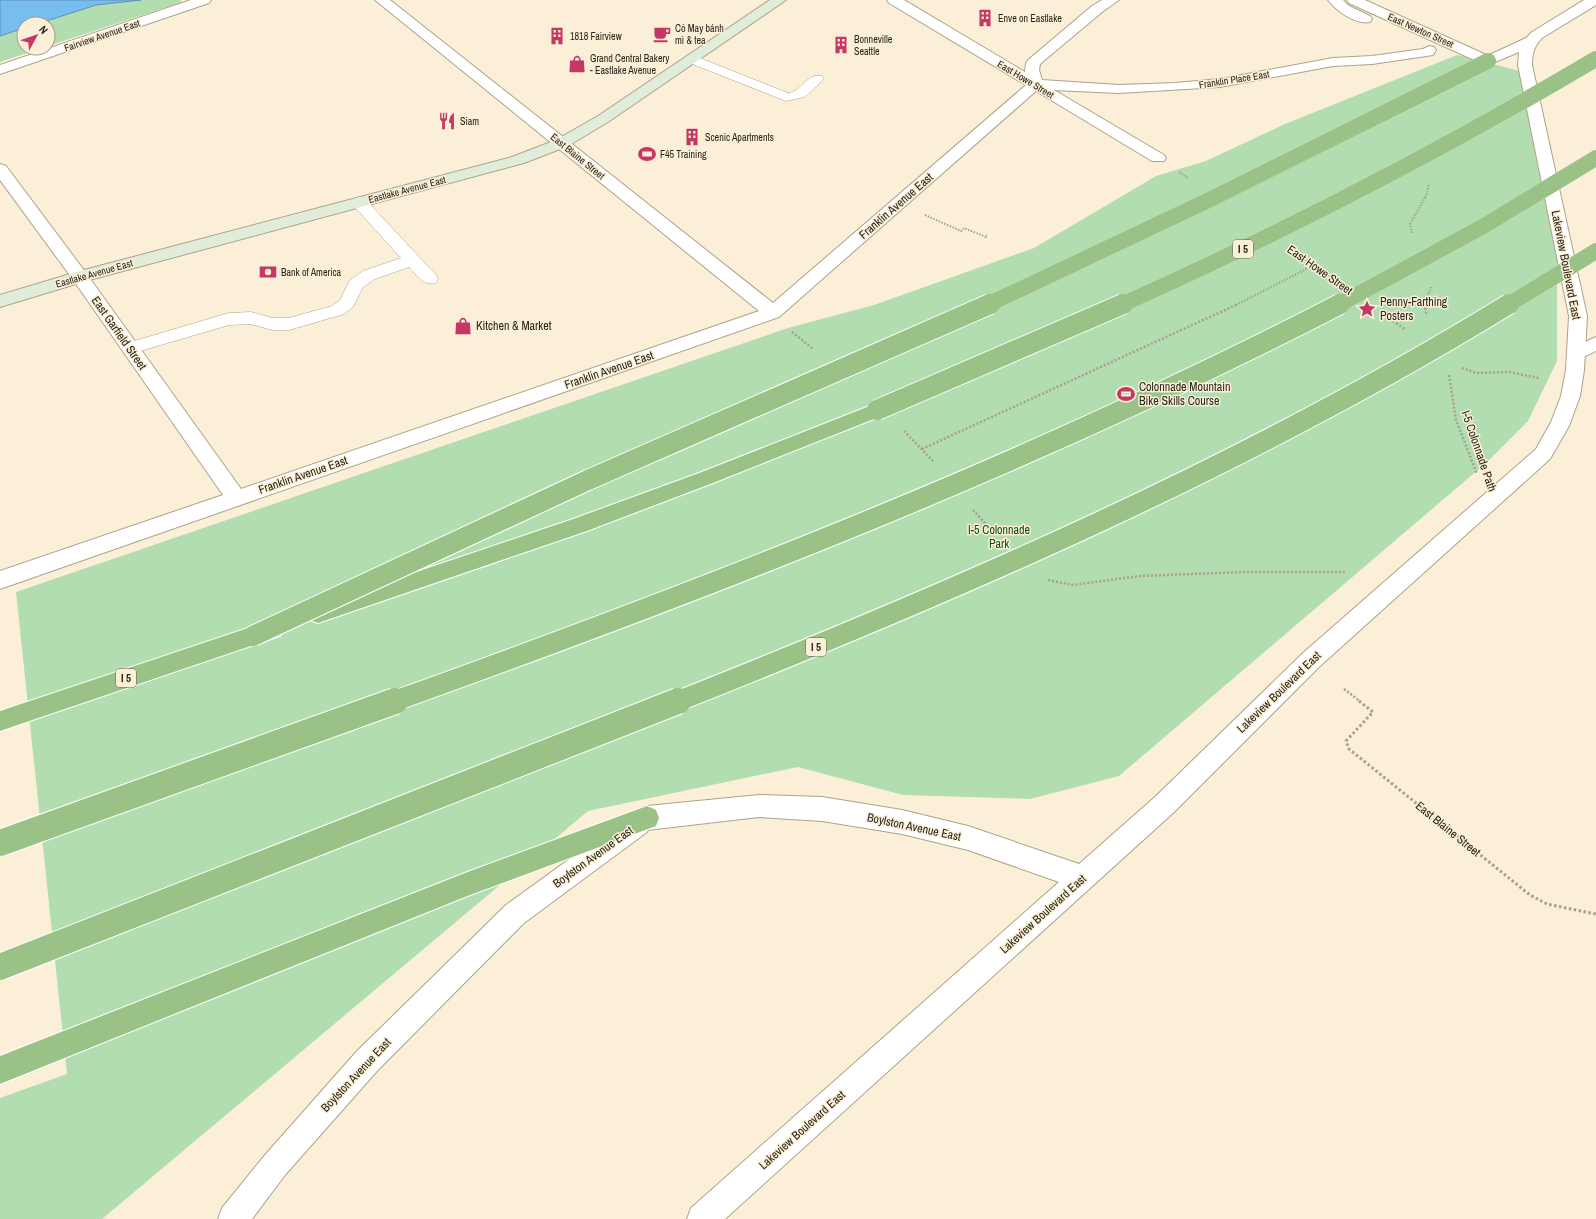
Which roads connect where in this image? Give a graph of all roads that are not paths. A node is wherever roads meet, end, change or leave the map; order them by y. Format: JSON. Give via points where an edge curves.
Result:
{"nodes":[{"id":1,"x":204,"y":0,"type":"edge"},
{"id":2,"x":382,"y":0,"type":"edge"},
{"id":3,"x":779,"y":0,"type":"edge"},
{"id":4,"x":894,"y":0,"type":"edge"},
{"id":5,"x":1112,"y":0,"type":"edge"},
{"id":6,"x":1335,"y":0,"type":"edge"},
{"id":7,"x":1355,"y":0,"type":"edge"},
{"id":8,"x":1594,"y":0,"type":"edge"},
{"id":9,"x":1531,"y":41,"type":"junction"},
{"id":10,"x":1429,"y":50,"type":"joint"},
{"id":11,"x":692,"y":59,"type":"junction"},
{"id":12,"x":1596,"y":59,"type":"edge"},
{"id":13,"x":1488,"y":61,"type":"junction"},
{"id":14,"x":0,"y":70,"type":"edge"},
{"id":15,"x":817,"y":79,"type":"dead end"},
{"id":16,"x":1036,"y":84,"type":"junction"},
{"id":17,"x":562,"y":143,"type":"junction"},
{"id":18,"x":1158,"y":158,"type":"dead end"},
{"id":19,"x":1596,"y":158,"type":"edge"},
{"id":20,"x":0,"y":169,"type":"edge"},
{"id":21,"x":359,"y":202,"type":"junction"},
{"id":22,"x":1596,"y":250,"type":"edge"},
{"id":23,"x":412,"y":260,"type":"junction"},
{"id":24,"x":80,"y":277,"type":"junction"},
{"id":25,"x":430,"y":279,"type":"dead end"},
{"id":26,"x":0,"y":301,"type":"edge"},
{"id":27,"x":773,"y":313,"type":"junction"},
{"id":28,"x":1596,"y":343,"type":"edge"},
{"id":29,"x":130,"y":348,"type":"junction"},
{"id":30,"x":1577,"y":354,"type":"junction"},
{"id":31,"x":236,"y":498,"type":"junction"},
{"id":32,"x":0,"y":580,"type":"edge"},
{"id":33,"x":253,"y":636,"type":"junction"},
{"id":34,"x":0,"y":721,"type":"edge"},
{"id":35,"x":646,"y":818,"type":"junction"},
{"id":36,"x":0,"y":843,"type":"edge"},
{"id":37,"x":1083,"y":878,"type":"junction"},
{"id":38,"x":0,"y":967,"type":"edge"},
{"id":39,"x":0,"y":1070,"type":"edge"},
{"id":40,"x":232,"y":1219,"type":"edge"},
{"id":41,"x":702,"y":1219,"type":"edge"}],
"edges":[{"from":1,"to":14,"type":"street","name":"Fairview Avenue East"},
{"from":2,"to":17,"type":"street","name":"East Blaine Street"},
{"from":3,"to":11,"type":"main road","name":"Eastlake Avenue East"},
{"from":4,"to":16,"type":"street","name":"East Howe Street"},
{"from":5,"to":16,"type":"street","via":[[1097,8],[1033,63]]},
{"from":6,"to":10,"type":"street","name":"East Newton Street","via":[[1344,9]]},
{"from":7,"to":13,"type":"street","name":"East Newton Street"},
{"from":8,"to":9,"type":"street"},
{"from":9,"to":13,"type":"street"},
{"from":9,"to":30,"type":"street","name":"Lakeview Boulevard East","via":[[1525,55],[1525,65],[1578,316]]},
{"from":10,"to":16,"type":"street","name":"Franklin Place East","via":[[1372,60],[1333,62],[1220,83],[1175,87],[1119,89]]},
{"from":11,"to":15,"type":"lane","via":[[786,97],[803,93]]},
{"from":11,"to":17,"type":"main road","name":"Eastlake Avenue East","via":[[603,119]]},
{"from":12,"to":33,"type":"highway","number":"I 5","bridge":true,"via":[[1501,116],[1363,190],[1215,263],[1027,347],[863,416],[594,519]]},
{"from":13,"to":33,"type":"highway","bridge":true,"via":[[1196,206],[990,304],[588,480]]},
{"from":16,"to":18,"type":"street","name":"East Howe Street"},
{"from":16,"to":27,"type":"street","name":"Franklin Avenue East"},
{"from":17,"to":21,"type":"main road","name":"Eastlake Avenue East","via":[[518,160]]},
{"from":17,"to":27,"type":"street","name":"East Blaine Street"},
{"from":19,"to":36,"type":"highway","bridge":true,"via":[[1470,234],[1322,314],[1156,395],[999,466],[824,540],[626,616]]},
{"from":20,"to":24,"type":"street","name":"East Garfield Street"},
{"from":21,"to":23,"type":"lane"},
{"from":21,"to":24,"type":"main road","name":"Eastlake Avenue East"},
{"from":22,"to":38,"type":"highway","number":"I 5","bridge":true,"via":[[1479,323],[1333,406],[1171,488],[1035,552],[806,650]]},
{"from":23,"to":25,"type":"lane"},
{"from":23,"to":29,"type":"lane","via":[[369,275],[356,284],[347,303],[338,310],[289,324],[272,324],[251,318],[229,319]]},
{"from":24,"to":26,"type":"main road","name":"Eastlake Avenue East"},
{"from":24,"to":29,"type":"street","name":"East Garfield Street"},
{"from":27,"to":31,"type":"street","name":"Franklin Avenue East"},
{"from":28,"to":30,"type":"street"},
{"from":29,"to":31,"type":"street","name":"East Garfield Street"},
{"from":30,"to":37,"type":"street","name":"Lakeview Boulevard East","via":[[1566,408],[1543,454],[1311,660],[1164,805]]},
{"from":31,"to":32,"type":"street","name":"Franklin Avenue East"},
{"from":33,"to":34,"type":"highway","number":"I 5"},
{"from":35,"to":37,"type":"street","name":"Boylston Avenue East","via":[[759,806],[822,809],[902,822],[968,838]]},
{"from":35,"to":39,"type":"highway","via":[[470,883]]},
{"from":35,"to":40,"type":"street","name":"Boylston Avenue East","via":[[515,914],[367,1061],[275,1165]]},
{"from":37,"to":41,"type":"street","name":"Lakeview Boulevard East"}]}
